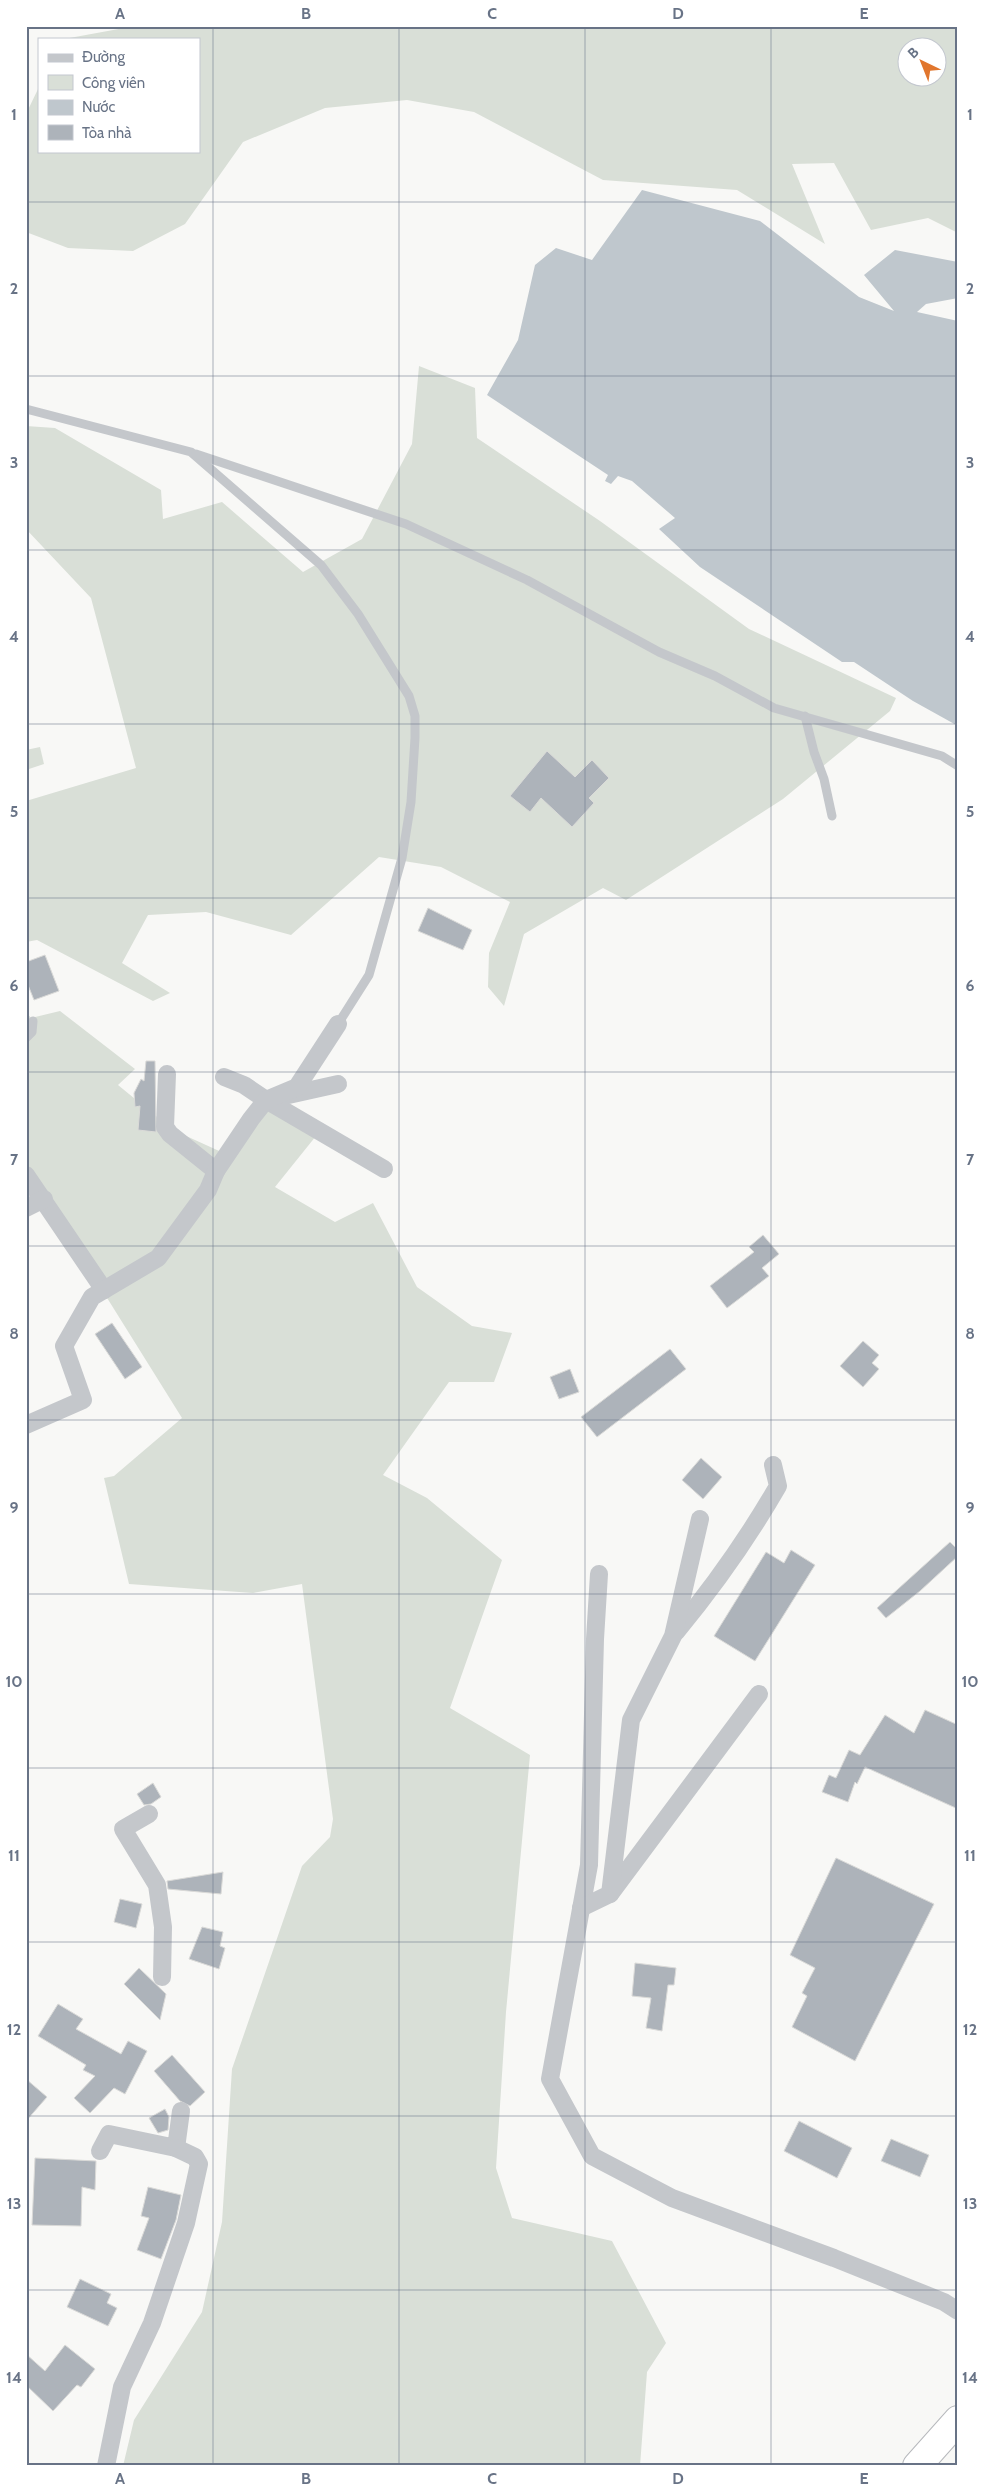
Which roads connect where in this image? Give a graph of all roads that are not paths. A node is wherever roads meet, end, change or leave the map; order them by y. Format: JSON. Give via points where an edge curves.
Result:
{"nodes":[{"id":1,"x":26,"y":409,"type":"edge"},
{"id":2,"x":191,"y":452,"type":"junction"},
{"id":3,"x":805,"y":716,"type":"junction"},
{"id":4,"x":958,"y":766,"type":"edge"},
{"id":5,"x":832,"y":816,"type":"dead end"},
{"id":6,"x":33,"y":1021,"type":"dead end"},
{"id":7,"x":338,"y":1024,"type":"joint"},
{"id":8,"x":26,"y":1038,"type":"edge"},
{"id":9,"x":167,"y":1074,"type":"dead end"},
{"id":10,"x":224,"y":1077,"type":"dead end"},
{"id":11,"x":338,"y":1084,"type":"dead end"},
{"id":12,"x":266,"y":1100,"type":"junction"},
{"id":13,"x":384,"y":1169,"type":"dead end"},
{"id":14,"x":216,"y":1171,"type":"junction"},
{"id":15,"x":26,"y":1175,"type":"edge"},
{"id":16,"x":44,"y":1199,"type":"junction"},
{"id":17,"x":26,"y":1208,"type":"edge"},
{"id":18,"x":104,"y":1290,"type":"junction"},
{"id":19,"x":26,"y":1425,"type":"edge"},
{"id":20,"x":773,"y":1466,"type":"dead end"},
{"id":21,"x":700,"y":1519,"type":"dead end"},
{"id":22,"x":599,"y":1574,"type":"dead end"},
{"id":23,"x":673,"y":1636,"type":"junction"},
{"id":24,"x":759,"y":1694,"type":"dead end"},
{"id":25,"x":149,"y":1814,"type":"dead end"},
{"id":26,"x":610,"y":1894,"type":"junction"},
{"id":27,"x":581,"y":1908,"type":"junction"},
{"id":28,"x":162,"y":1977,"type":"dead end"},
{"id":29,"x":181,"y":2111,"type":"dead end"},
{"id":30,"x":176,"y":2148,"type":"junction"},
{"id":31,"x":100,"y":2151,"type":"dead end"},
{"id":32,"x":958,"y":2311,"type":"edge"},
{"id":33,"x":958,"y":2420,"type":"edge"},
{"id":34,"x":106,"y":2466,"type":"edge"},
{"id":35,"x":917,"y":2466,"type":"edge"}],
"edges":[{"from":1,"to":2,"type":"lane"},
{"from":2,"to":3,"type":"lane","via":[[406,524],[527,580],[659,652],[715,676],[774,708]]},
{"from":2,"to":7,"type":"lane","via":[[321,565],[395,671],[415,716],[412,802],[402,858],[369,975]]},
{"from":3,"to":4,"type":"lane","via":[[942,756]]},
{"from":3,"to":5,"type":"lane"},
{"from":6,"to":8,"type":"lane","via":[[32,1032]]},
{"from":7,"to":12,"type":"street","via":[[297,1087]]},
{"from":9,"to":14,"type":"street","via":[[165,1127]]},
{"from":10,"to":12,"type":"street","via":[[244,1085]]},
{"from":11,"to":12,"type":"street"},
{"from":12,"to":13,"type":"street"},
{"from":12,"to":14,"type":"street"},
{"from":14,"to":18,"type":"street","via":[[208,1190],[158,1258]]},
{"from":15,"to":16,"type":"street"},
{"from":16,"to":17,"type":"street"},
{"from":16,"to":18,"type":"street"},
{"from":18,"to":19,"type":"street","via":[[92,1297],[64,1346],[84,1400]]},
{"from":20,"to":23,"type":"street","via":[[778,1486],[762,1514]]},
{"from":21,"to":23,"type":"street"},
{"from":22,"to":27,"type":"street","via":[[589,1865]]},
{"from":23,"to":26,"type":"street","via":[[631,1720]]},
{"from":24,"to":26,"type":"street"},
{"from":25,"to":28,"type":"street","via":[[123,1829],[157,1885],[163,1927]]},
{"from":26,"to":27,"type":"street"},
{"from":27,"to":32,"type":"street","via":[[550,2079],[592,2156],[672,2198],[843,2261],[944,2302]]},
{"from":29,"to":30,"type":"street"},
{"from":30,"to":31,"type":"street","via":[[108,2134]]},
{"from":30,"to":34,"type":"street","via":[[194,2157],[199,2164],[195,2185],[186,2223],[152,2323],[122,2386]]},
{"from":33,"to":35,"type":"highway"}]}
